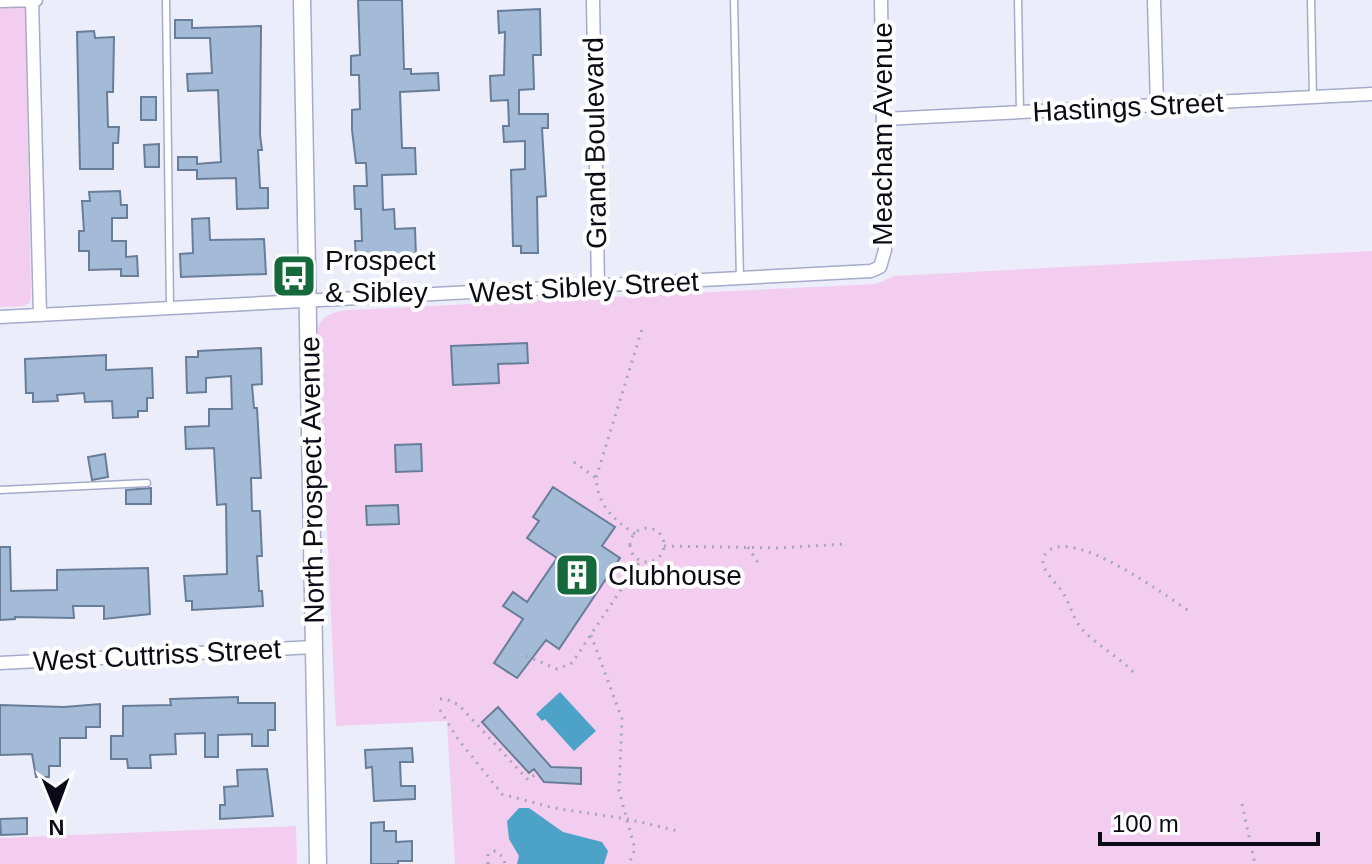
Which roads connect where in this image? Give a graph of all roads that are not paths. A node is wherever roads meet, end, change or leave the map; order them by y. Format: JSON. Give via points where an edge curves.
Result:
{"nodes":[{"id":1,"x":33,"y":0,"type":"edge"},
{"id":2,"x":166,"y":0,"type":"edge"},
{"id":3,"x":302,"y":0,"type":"edge"},
{"id":4,"x":593,"y":0,"type":"edge"},
{"id":5,"x":734,"y":0,"type":"edge"},
{"id":6,"x":881,"y":0,"type":"edge"},
{"id":7,"x":1018,"y":0,"type":"edge"},
{"id":8,"x":1154,"y":0,"type":"edge"},
{"id":9,"x":1311,"y":0,"type":"edge"},
{"id":10,"x":0,"y":1,"type":"edge"},
{"id":11,"x":1372,"y":94,"type":"edge"},
{"id":12,"x":1313,"y":97,"type":"junction"},
{"id":13,"x":1157,"y":105,"type":"junction"},
{"id":14,"x":1020,"y":112,"type":"junction"},
{"id":15,"x":884,"y":119,"type":"junction"},
{"id":16,"x":880,"y":267,"type":"joint"},
{"id":17,"x":740,"y":280,"type":"junction"},
{"id":18,"x":598,"y":286,"type":"junction"},
{"id":19,"x":309,"y":302,"type":"junction"},
{"id":20,"x":170,"y":308,"type":"junction"},
{"id":21,"x":40,"y":315,"type":"junction"},
{"id":22,"x":0,"y":317,"type":"edge"},
{"id":23,"x":147,"y":483,"type":"dead end"},
{"id":24,"x":0,"y":490,"type":"edge"},
{"id":25,"x":315,"y":647,"type":"junction"},
{"id":26,"x":0,"y":663,"type":"edge"},
{"id":27,"x":318,"y":864,"type":"edge"}],
"edges":[{"from":1,"to":10,"type":"street"},
{"from":1,"to":21,"type":"street"},
{"from":2,"to":20,"type":"lane"},
{"from":3,"to":19,"type":"street","name":"North Prospect Avenue"},
{"from":4,"to":18,"type":"street","name":"Grand Boulevard"},
{"from":5,"to":17,"type":"lane"},
{"from":6,"to":15,"type":"street","name":"Meacham Avenue"},
{"from":7,"to":14,"type":"lane"},
{"from":8,"to":13,"type":"street"},
{"from":9,"to":12,"type":"lane"},
{"from":11,"to":12,"type":"street","name":"Hastings Street"},
{"from":12,"to":13,"type":"street","name":"Hastings Street"},
{"from":13,"to":14,"type":"street","name":"Hastings Street"},
{"from":14,"to":15,"type":"street","name":"Hastings Street"},
{"from":15,"to":16,"type":"street","name":"Meacham Avenue","via":[[885,250]]},
{"from":16,"to":17,"type":"street","name":"West Sibley Street","via":[[861,274]]},
{"from":17,"to":18,"type":"street","name":"West Sibley Street"},
{"from":18,"to":19,"type":"street","name":"West Sibley Street"},
{"from":19,"to":20,"type":"street","name":"West Sibley Street"},
{"from":19,"to":25,"type":"street","name":"North Prospect Avenue"},
{"from":20,"to":21,"type":"street","name":"West Sibley Street"},
{"from":21,"to":22,"type":"street","name":"West Sibley Street"},
{"from":23,"to":24,"type":"lane"},
{"from":25,"to":26,"type":"street","name":"West Cuttriss Street"},
{"from":25,"to":27,"type":"street","name":"North Prospect Avenue"}]}
